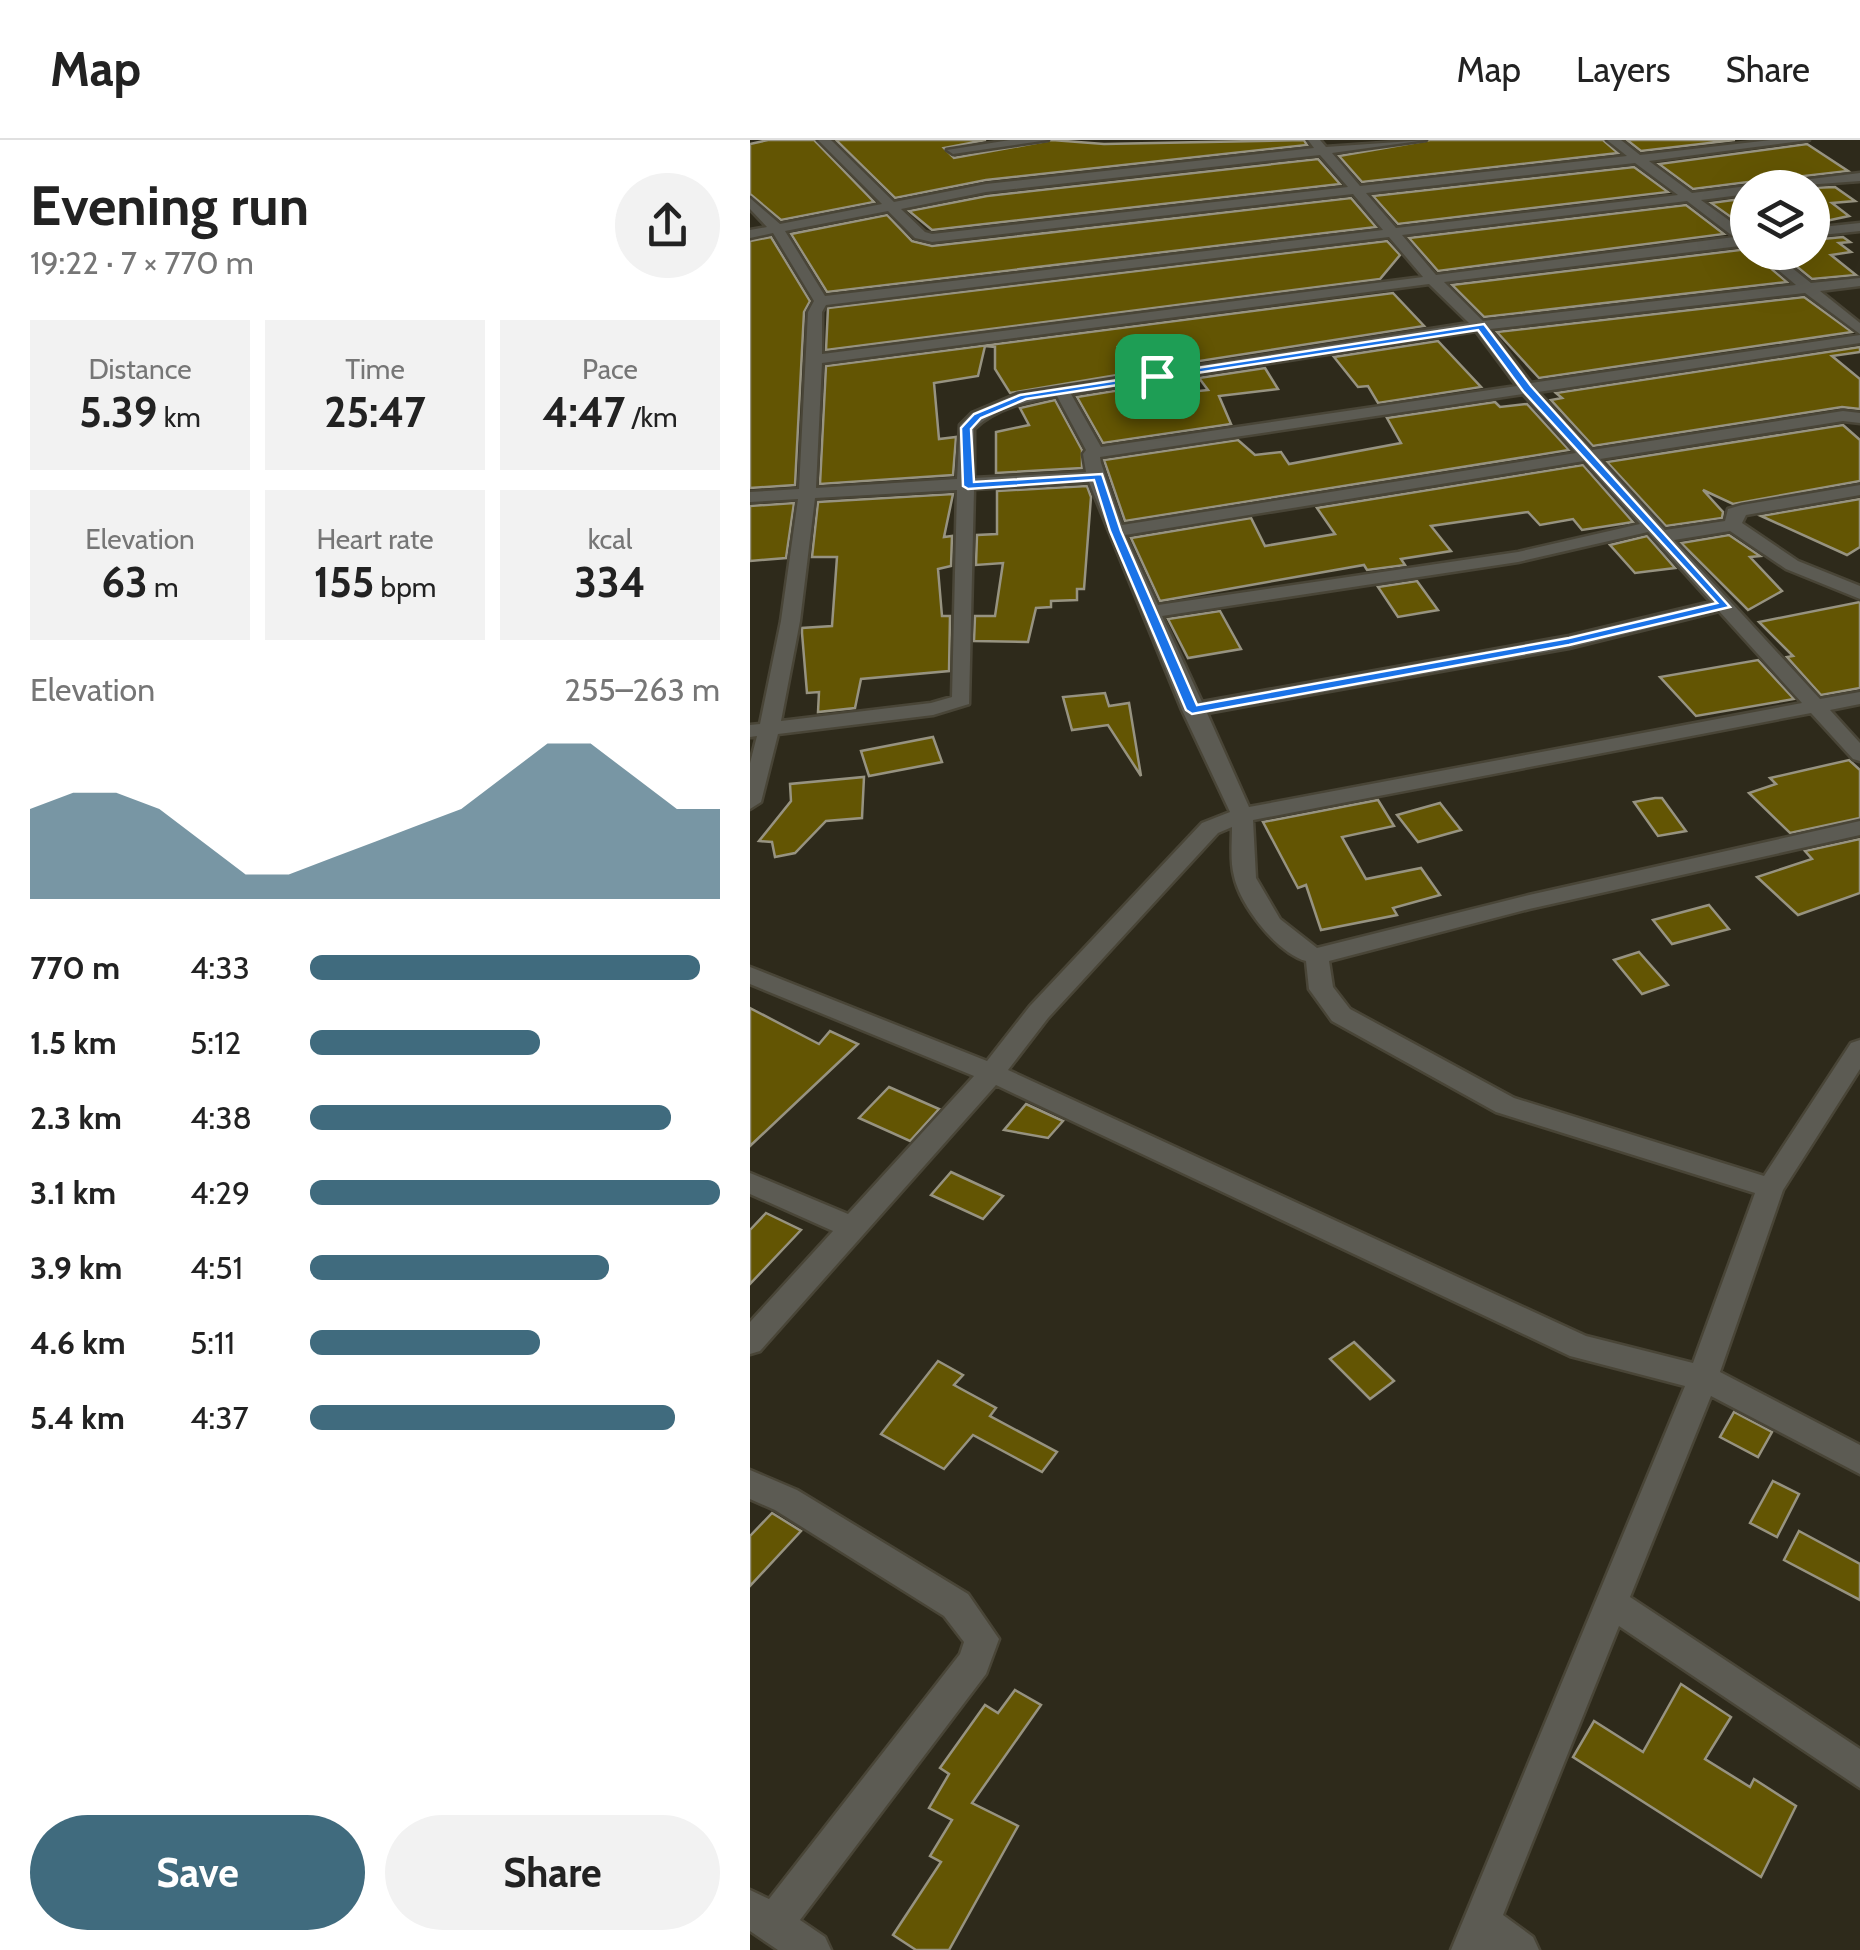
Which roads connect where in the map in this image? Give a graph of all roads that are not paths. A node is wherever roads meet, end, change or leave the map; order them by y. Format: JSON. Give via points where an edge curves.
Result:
{"nodes":[{"id":1,"x":824,"y":140,"type":"edge"},
{"id":2,"x":1042,"y":140,"type":"edge"},
{"id":3,"x":1420,"y":140,"type":"edge"},
{"id":4,"x":1613,"y":140,"type":"edge"},
{"id":5,"x":1803,"y":140,"type":"edge"},
{"id":6,"x":949,"y":145,"type":"edge"},
{"id":7,"x":1320,"y":145,"type":"edge"},
{"id":8,"x":1634,"y":157,"type":"junction"},
{"id":9,"x":964,"y":162,"type":"dead end"},
{"id":10,"x":975,"y":175,"type":"dead end"},
{"id":11,"x":1860,"y":177,"type":"edge"},
{"id":12,"x":1830,"y":181,"type":"edge"},
{"id":13,"x":986,"y":188,"type":"junction"},
{"id":14,"x":1356,"y":188,"type":"junction"},
{"id":15,"x":1730,"y":192,"type":"edge"},
{"id":16,"x":1688,"y":197,"type":"junction"},
{"id":17,"x":750,"y":202,"type":"edge"},
{"id":18,"x":894,"y":206,"type":"junction"},
{"id":19,"x":1860,"y":227,"type":"edge"},
{"id":20,"x":1730,"y":228,"type":"edge"},
{"id":21,"x":777,"y":229,"type":"junction"},
{"id":22,"x":1830,"y":230,"type":"edge"},
{"id":23,"x":1394,"y":232,"type":"junction"},
{"id":24,"x":750,"y":234,"type":"edge"},
{"id":25,"x":1730,"y":242,"type":"edge"},
{"id":26,"x":1787,"y":270,"type":"edge"},
{"id":27,"x":1433,"y":280,"type":"junction"},
{"id":28,"x":1860,"y":282,"type":"edge"},
{"id":29,"x":1809,"y":287,"type":"junction"},
{"id":30,"x":822,"y":301,"type":"junction"},
{"id":31,"x":1480,"y":326,"type":"junction"},
{"id":32,"x":1860,"y":330,"type":"edge"},
{"id":33,"x":1860,"y":339,"type":"edge"},
{"id":34,"x":817,"y":359,"type":"junction"},
{"id":35,"x":1527,"y":388,"type":"junction"},
{"id":36,"x":1061,"y":390,"type":"junction"},
{"id":37,"x":1860,"y":418,"type":"edge"},
{"id":38,"x":1096,"y":453,"type":"junction"},
{"id":39,"x":1591,"y":454,"type":"junction"},
{"id":40,"x":1098,"y":476,"type":"junction"},
{"id":41,"x":968,"y":486,"type":"junction"},
{"id":42,"x":809,"y":493,"type":"junction"},
{"id":43,"x":1857,"y":494,"type":"edge"},
{"id":44,"x":750,"y":497,"type":"edge"},
{"id":45,"x":1733,"y":525,"type":"junction"},
{"id":46,"x":1115,"y":531,"type":"junction"},
{"id":47,"x":1658,"y":531,"type":"junction"},
{"id":48,"x":1860,"y":594,"type":"edge"},
{"id":49,"x":1725,"y":604,"type":"junction"},
{"id":50,"x":1151,"y":612,"type":"junction"},
{"id":51,"x":1860,"y":698,"type":"edge"},
{"id":52,"x":1821,"y":707,"type":"junction"},
{"id":53,"x":1192,"y":710,"type":"junction"},
{"id":54,"x":761,"y":730,"type":"edge"},
{"id":55,"x":1860,"y":755,"type":"edge"},
{"id":56,"x":750,"y":802,"type":"edge"},
{"id":57,"x":1242,"y":815,"type":"junction"},
{"id":58,"x":1860,"y":828,"type":"edge"},
{"id":59,"x":1317,"y":956,"type":"junction"},
{"id":60,"x":750,"y":975,"type":"edge"},
{"id":61,"x":1860,"y":1049,"type":"edge"},
{"id":62,"x":992,"y":1073,"type":"junction"},
{"id":63,"x":750,"y":1182,"type":"edge"},
{"id":64,"x":1770,"y":1188,"type":"junction"},
{"id":65,"x":855,"y":1229,"type":"junction"},
{"id":66,"x":750,"y":1342,"type":"edge"},
{"id":67,"x":1703,"y":1378,"type":"junction"},
{"id":68,"x":1860,"y":1460,"type":"edge"},
{"id":69,"x":750,"y":1484,"type":"edge"},
{"id":70,"x":1610,"y":1601,"type":"junction"},
{"id":71,"x":1860,"y":1770,"type":"edge"},
{"id":72,"x":762,"y":1917,"type":"edge"},
{"id":73,"x":1475,"y":1936,"type":"edge"},
{"id":74,"x":812,"y":1950,"type":"edge"},
{"id":75,"x":1520,"y":1950,"type":"edge"}],
"edges":[{"from":1,"to":18,"type":"street"},
{"from":2,"to":6,"type":"street"},
{"from":3,"to":7,"type":"street"},
{"from":4,"to":8,"type":"street"},
{"from":5,"to":8,"type":"street"},
{"from":6,"to":9,"type":"street"},
{"from":7,"to":13,"type":"street"},
{"from":7,"to":14,"type":"street"},
{"from":8,"to":14,"type":"street"},
{"from":8,"to":16,"type":"street"},
{"from":10,"to":13,"type":"street"},
{"from":11,"to":12,"type":"street"},
{"from":13,"to":18,"type":"street"},
{"from":14,"to":18,"type":"street","via":[[932,238],[920,235]]},
{"from":14,"to":23,"type":"street"},
{"from":15,"to":16,"type":"street"},
{"from":16,"to":20,"type":"street"},
{"from":16,"to":23,"type":"street"},
{"from":17,"to":21,"type":"street"},
{"from":18,"to":21,"type":"street"},
{"from":19,"to":22,"type":"street"},
{"from":21,"to":24,"type":"street"},
{"from":21,"to":30,"type":"street"},
{"from":23,"to":27,"type":"street"},
{"from":23,"to":30,"type":"street"},
{"from":25,"to":27,"type":"street"},
{"from":26,"to":29,"type":"street"},
{"from":27,"to":31,"type":"street"},
{"from":27,"to":34,"type":"street"},
{"from":28,"to":29,"type":"street"},
{"from":29,"to":31,"type":"street"},
{"from":29,"to":32,"type":"street"},
{"from":30,"to":34,"type":"street","via":[[815,312]]},
{"from":31,"to":35,"type":"street"},
{"from":31,"to":36,"type":"street"},
{"from":33,"to":35,"type":"street"},
{"from":34,"to":42,"type":"street"},
{"from":35,"to":38,"type":"street"},
{"from":35,"to":39,"type":"street"},
{"from":36,"to":38,"type":"street"},
{"from":36,"to":41,"type":"street","via":[[1023,397],[966,428]]},
{"from":37,"to":39,"type":"street"},
{"from":38,"to":40,"type":"street","via":[[1090,454]]},
{"from":39,"to":46,"type":"street"},
{"from":39,"to":47,"type":"street"},
{"from":40,"to":41,"type":"street"},
{"from":40,"to":46,"type":"street"},
{"from":41,"to":42,"type":"street"},
{"from":41,"to":54,"type":"street","via":[[962,700]]},
{"from":42,"to":44,"type":"street"},
{"from":42,"to":54,"type":"street"},
{"from":43,"to":45,"type":"street","via":[[1742,510]]},
{"from":45,"to":47,"type":"street"},
{"from":45,"to":48,"type":"street","via":[[1792,565]]},
{"from":46,"to":50,"type":"street"},
{"from":47,"to":49,"type":"street"},
{"from":47,"to":50,"type":"street"},
{"from":49,"to":52,"type":"street"},
{"from":49,"to":53,"type":"street","via":[[1569,642]]},
{"from":50,"to":53,"type":"street"},
{"from":51,"to":52,"type":"street"},
{"from":52,"to":55,"type":"street"},
{"from":52,"to":57,"type":"street"},
{"from":53,"to":57,"type":"street"},
{"from":54,"to":56,"type":"street"},
{"from":57,"to":59,"type":"street","via":[[1246,878],[1271,924]]},
{"from":57,"to":62,"type":"street","via":[[1193,843]]},
{"from":58,"to":59,"type":"street"},
{"from":59,"to":64,"type":"street","via":[[1321,988],[1341,1015],[1504,1105]]},
{"from":60,"to":62,"type":"street"},
{"from":61,"to":64,"type":"street"},
{"from":62,"to":65,"type":"street"},
{"from":62,"to":67,"type":"street","via":[[1580,1347]]},
{"from":63,"to":65,"type":"street"},
{"from":64,"to":67,"type":"street"},
{"from":65,"to":66,"type":"street"},
{"from":67,"to":68,"type":"street"},
{"from":67,"to":70,"type":"street"},
{"from":69,"to":72,"type":"street","via":[[956,1605],[982,1640],[974,1662]]},
{"from":70,"to":71,"type":"street"},
{"from":70,"to":73,"type":"street"},
{"from":72,"to":74,"type":"street"},
{"from":73,"to":75,"type":"street"}]}
